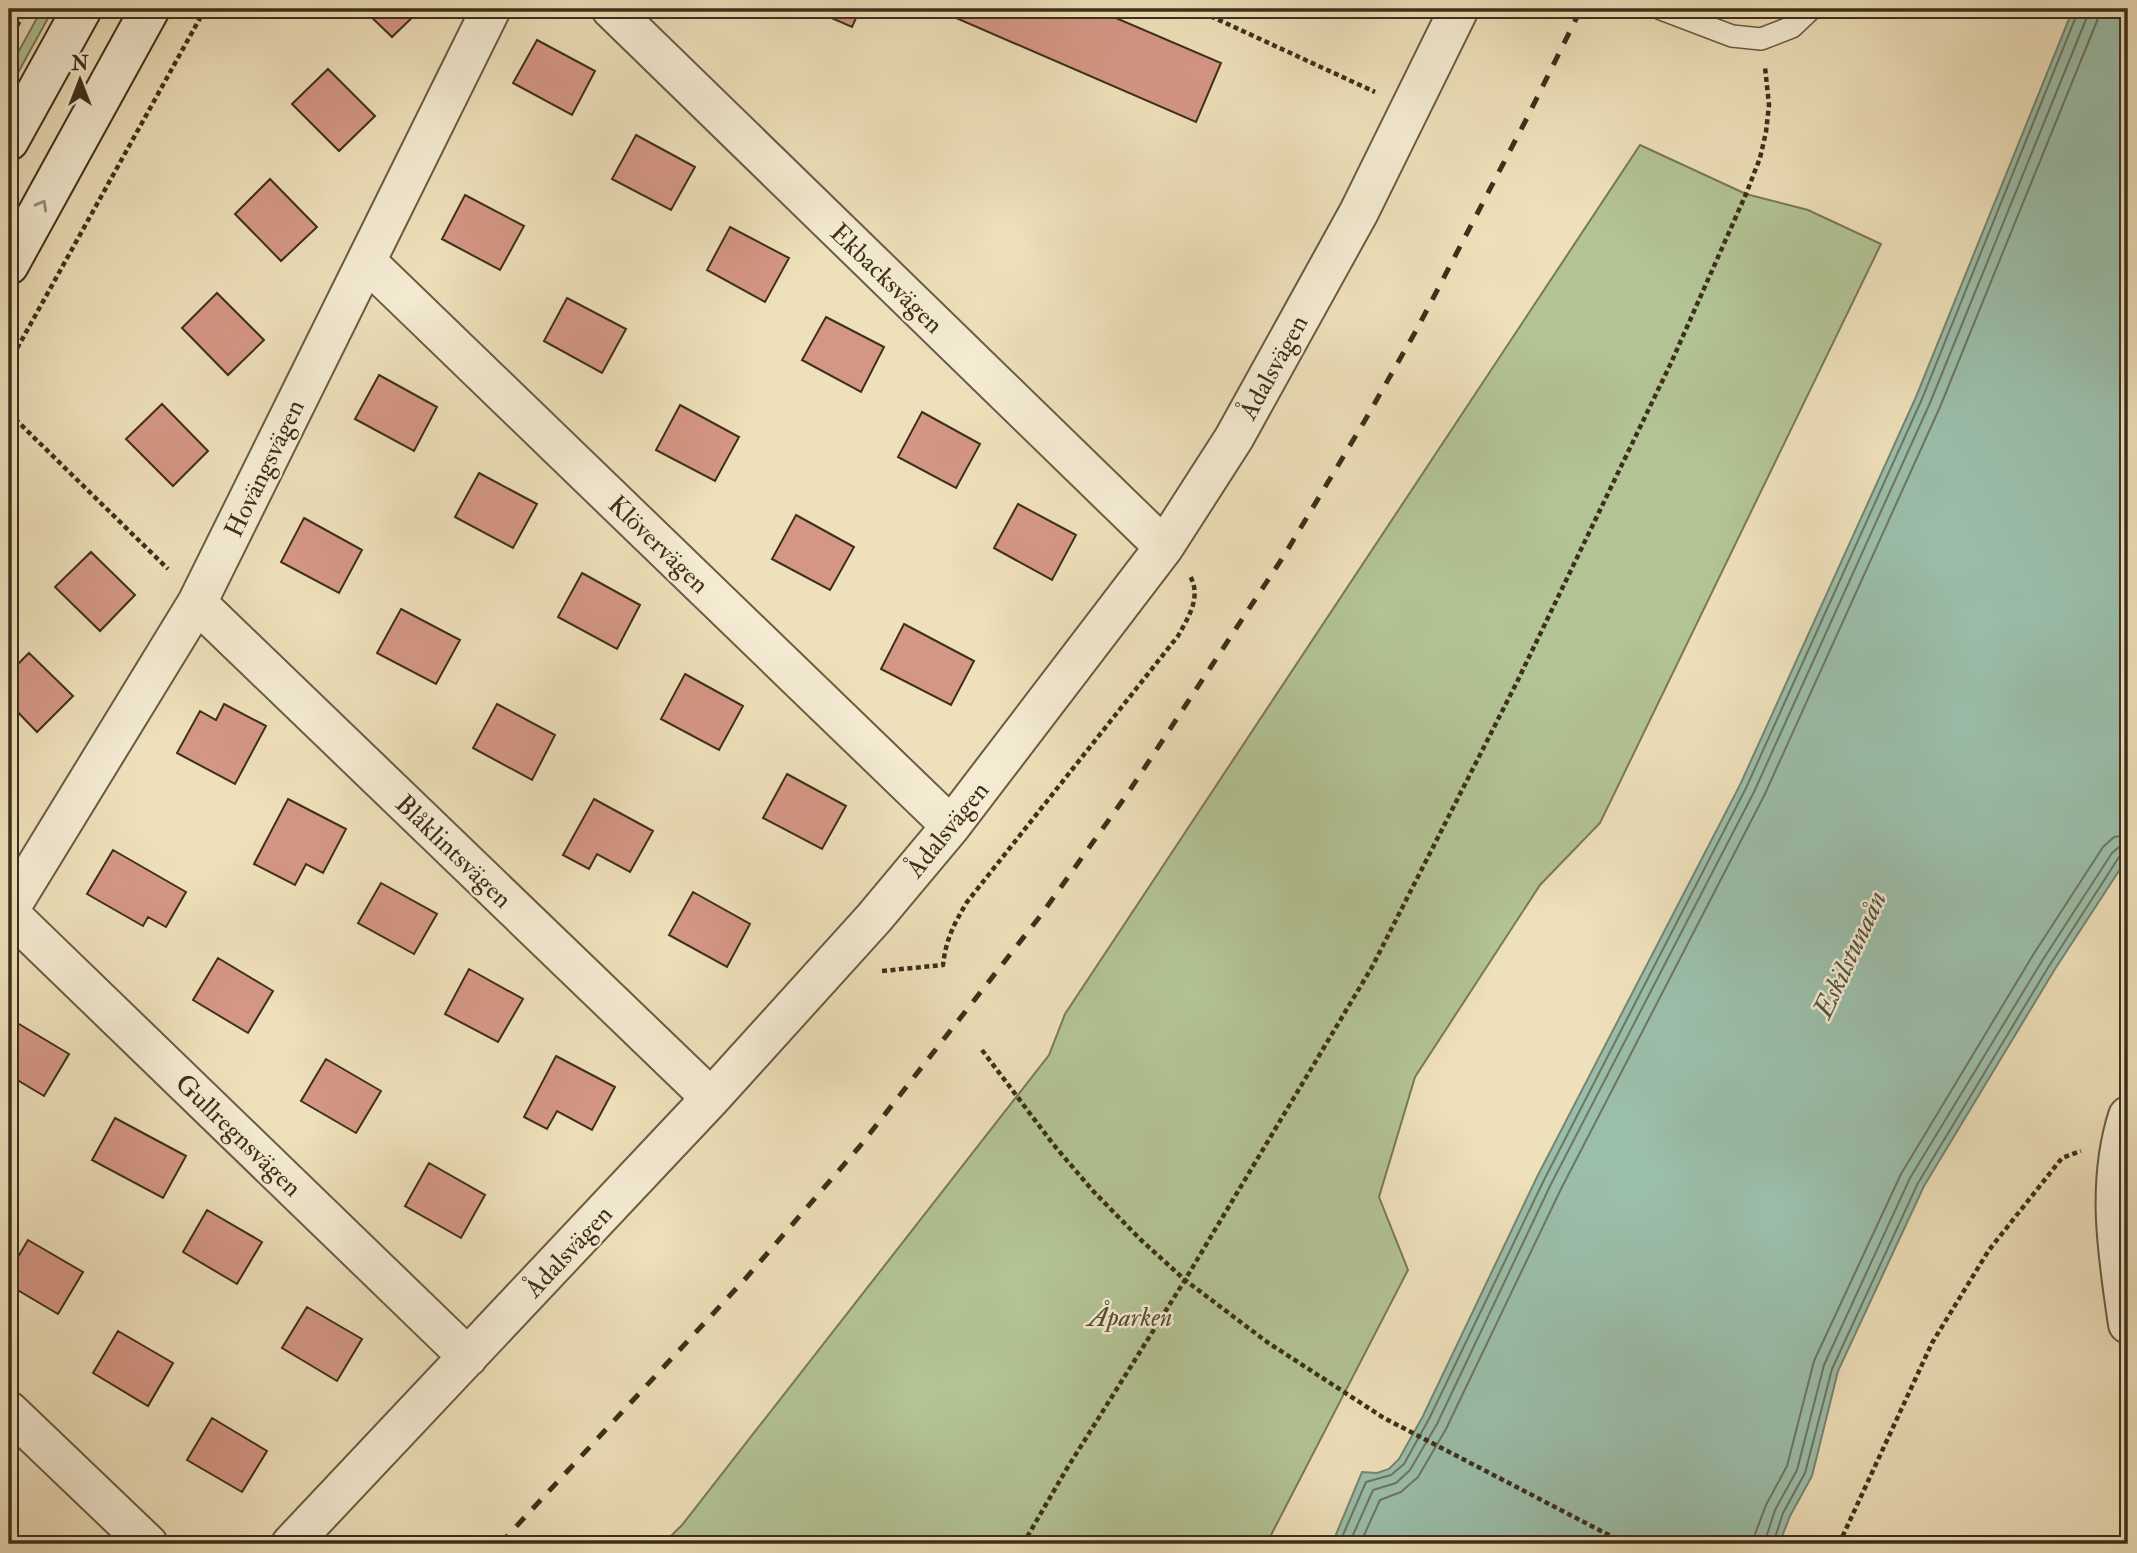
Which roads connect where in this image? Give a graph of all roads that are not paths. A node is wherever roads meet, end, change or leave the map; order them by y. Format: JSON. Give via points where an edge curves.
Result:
{"nodes":[{"id":1,"x":82,"y":9,"type":"edge"},
{"id":2,"x":150,"y":9,"type":"edge"},
{"id":3,"x":491,"y":9,"type":"edge"},
{"id":4,"x":611,"y":9,"type":"edge"},
{"id":5,"x":1459,"y":9,"type":"edge"},
{"id":6,"x":1661,"y":9,"type":"edge"},
{"id":7,"x":1811,"y":9,"type":"edge"},
{"id":8,"x":9,"y":141,"type":"edge"},
{"id":9,"x":367,"y":262,"type":"junction"},
{"id":10,"x":9,"y":265,"type":"edge"},
{"id":11,"x":1164,"y":547,"type":"junction"},
{"id":12,"x":197,"y":603,"type":"junction"},
{"id":13,"x":951,"y":826,"type":"junction"},
{"id":14,"x":9,"y":912,"type":"edge"},
{"id":15,"x":711,"y":1098,"type":"junction"},
{"id":16,"x":2126,"y":1124,"type":"edge"},
{"id":17,"x":2128,"y":1324,"type":"edge"},
{"id":18,"x":468,"y":1357,"type":"junction"},
{"id":19,"x":9,"y":1411,"type":"edge"},
{"id":20,"x":148,"y":1544,"type":"edge"},
{"id":21,"x":291,"y":1544,"type":"edge"}],
"edges":[{"from":1,"to":8,"type":"street"},
{"from":10,"to":2,"type":"street","one_way":true},
{"from":3,"to":9,"type":"street","name":"Hovängsvägen"},
{"from":4,"to":11,"type":"street","name":"Ekbacksvägen"},
{"from":5,"to":11,"type":"street","name":"Ådalsvägen","via":[[1359,212],[1241,426]]},
{"from":6,"to":7,"type":"lane","via":[[1732,36],[1761,39],[1792,27]]},
{"from":9,"to":12,"type":"street","name":"Hovängsvägen"},
{"from":9,"to":13,"type":"street","name":"Klövervägen"},
{"from":11,"to":13,"type":"street","name":"Ådalsvägen"},
{"from":12,"to":14,"type":"street","name":"Hovängsvägen"},
{"from":12,"to":15,"type":"street","name":"Blåklintsvägen"},
{"from":13,"to":15,"type":"street","name":"Ådalsvägen"},
{"from":14,"to":18,"type":"street","name":"Gullregnsvägen"},
{"from":15,"to":18,"type":"street","name":"Ådalsvägen"},
{"from":16,"to":17,"type":"street","via":[[2115,1184],[2118,1255]]},
{"from":18,"to":21,"type":"street","name":"Ådalsvägen"},
{"from":19,"to":20,"type":"street"}]}
